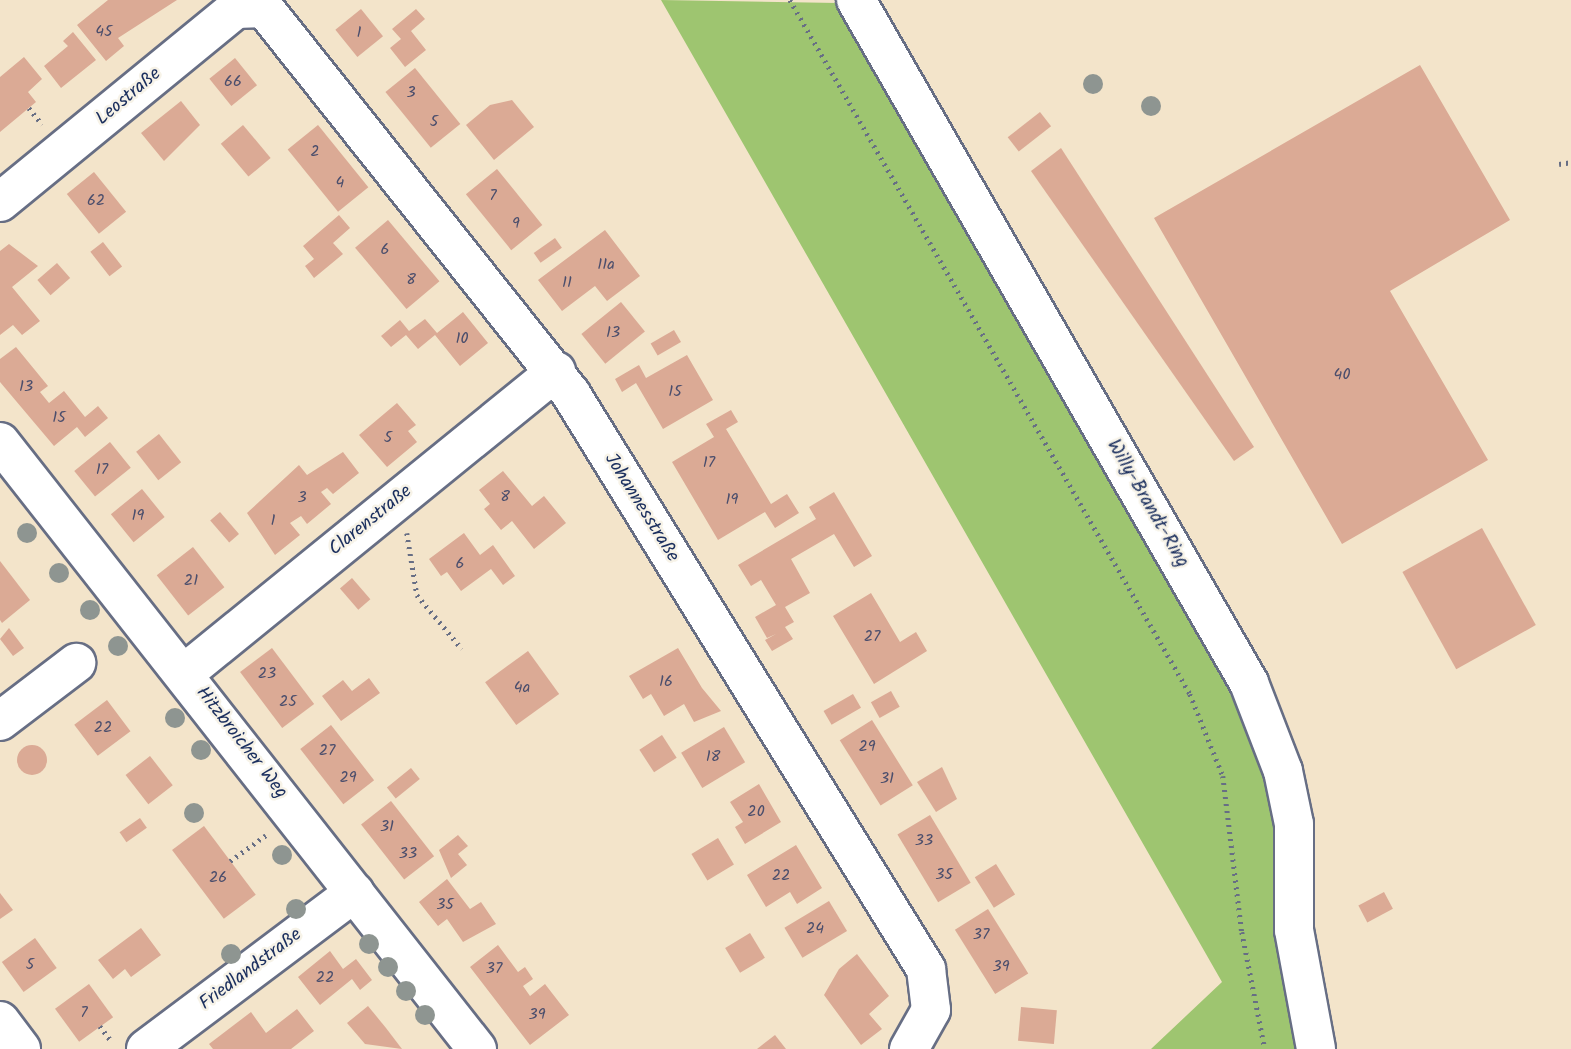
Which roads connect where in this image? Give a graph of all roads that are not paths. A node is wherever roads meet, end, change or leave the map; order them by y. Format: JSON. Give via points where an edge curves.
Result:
{"nodes":[{"id":1,"x":856,"y":0,"type":"edge"},
{"id":2,"x":264,"y":4,"type":"edge"},
{"id":3,"x":0,"y":202,"type":"edge"},
{"id":4,"x":555,"y":371,"type":"junction"},
{"id":5,"x":0,"y":442,"type":"edge"},
{"id":6,"x":76,"y":663,"type":"dead end"},
{"id":7,"x":186,"y":672,"type":"junction"},
{"id":8,"x":0,"y":721,"type":"edge"},
{"id":9,"x":355,"y":891,"type":"junction"},
{"id":10,"x":0,"y":1021,"type":"edge"},
{"id":11,"x":21,"y":1049,"type":"edge"},
{"id":12,"x":140,"y":1049,"type":"edge"},
{"id":13,"x":478,"y":1049,"type":"edge"},
{"id":14,"x":909,"y":1049,"type":"edge"},
{"id":15,"x":1316,"y":1049,"type":"edge"}],
"edges":[{"from":1,"to":15,"type":"street","name":"Willy-Brandt-Ring","via":[[1249,683],[1283,771],[1294,824],[1294,930]]},
{"from":2,"to":3,"type":"street","name":"Leostraße","via":[[236,9]]},
{"from":2,"to":4,"type":"street","name":"Johannesstraße"},
{"from":4,"to":7,"type":"street","name":"Clarenstraße"},
{"from":4,"to":14,"type":"street","name":"Johannesstraße","via":[[926,970],[931,1010]]},
{"from":5,"to":7,"type":"street","name":"Hitzbroicher Weg"},
{"from":6,"to":8,"type":"street"},
{"from":7,"to":9,"type":"street","name":"Hitzbroicher Weg"},
{"from":9,"to":12,"type":"street","name":"Friedlandstraße"},
{"from":9,"to":13,"type":"street","name":"Hitzbroicher Weg"},
{"from":10,"to":11,"type":"street"}]}
